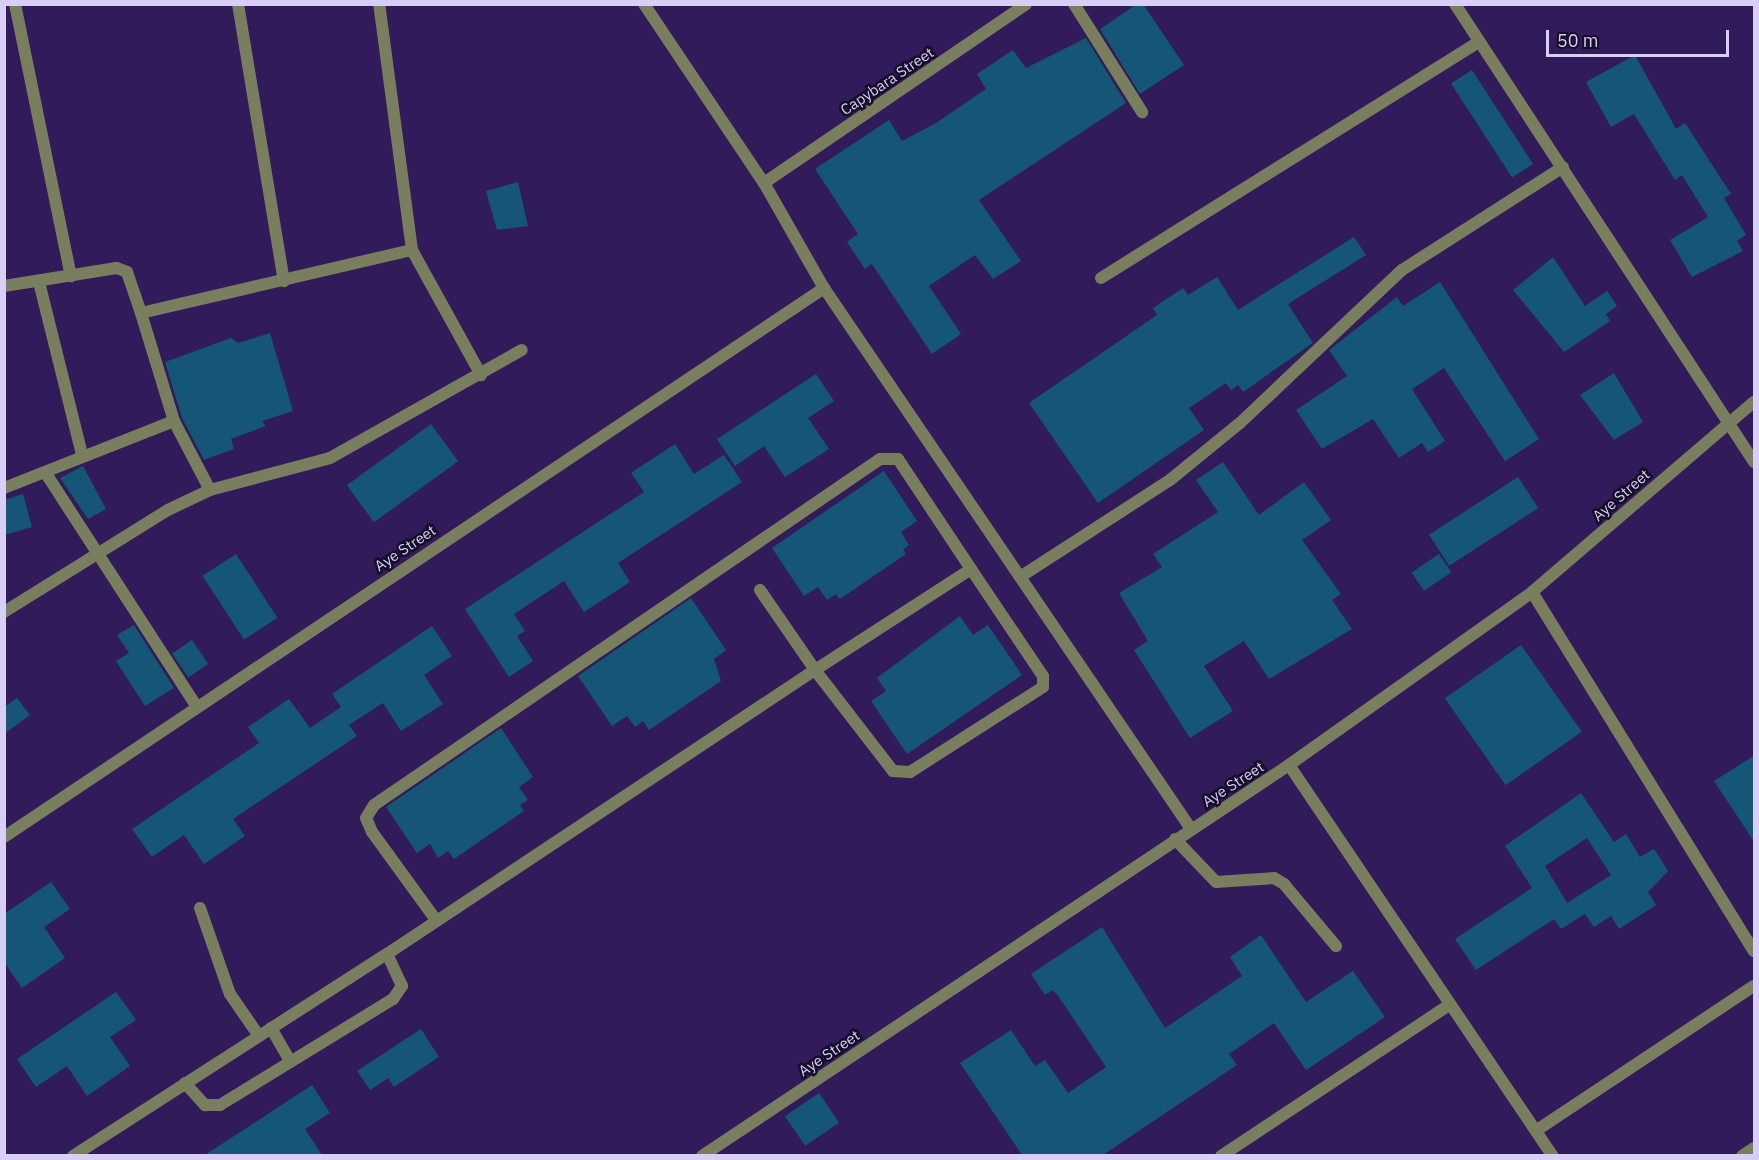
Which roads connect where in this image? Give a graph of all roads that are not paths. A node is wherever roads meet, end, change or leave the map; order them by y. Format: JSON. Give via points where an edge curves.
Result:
{"nodes":[{"id":1,"x":15,"y":4,"type":"edge"},
{"id":2,"x":238,"y":4,"type":"edge"},
{"id":3,"x":379,"y":4,"type":"edge"},
{"id":4,"x":644,"y":4,"type":"edge"},
{"id":5,"x":1026,"y":4,"type":"edge"},
{"id":6,"x":1074,"y":4,"type":"edge"},
{"id":7,"x":1455,"y":4,"type":"edge"},
{"id":8,"x":1479,"y":42,"type":"junction"},
{"id":9,"x":1142,"y":112,"type":"dead end"},
{"id":10,"x":1563,"y":167,"type":"junction"},
{"id":11,"x":764,"y":183,"type":"junction"},
{"id":12,"x":412,"y":250,"type":"junction"},
{"id":13,"x":71,"y":276,"type":"junction"},
{"id":14,"x":1101,"y":278,"type":"dead end"},
{"id":15,"x":284,"y":281,"type":"junction"},
{"id":16,"x":39,"y":282,"type":"junction"},
{"id":17,"x":4,"y":286,"type":"edge"},
{"id":18,"x":824,"y":288,"type":"junction"},
{"id":19,"x":141,"y":313,"type":"junction"},
{"id":20,"x":522,"y":350,"type":"dead end"},
{"id":21,"x":481,"y":375,"type":"junction"},
{"id":22,"x":1755,"y":402,"type":"edge"},
{"id":23,"x":174,"y":421,"type":"junction"},
{"id":24,"x":1728,"y":424,"type":"junction"},
{"id":25,"x":82,"y":455,"type":"junction"},
{"id":26,"x":1755,"y":462,"type":"edge"},
{"id":27,"x":45,"y":472,"type":"junction"},
{"id":28,"x":4,"y":488,"type":"edge"},
{"id":29,"x":210,"y":490,"type":"junction"},
{"id":30,"x":100,"y":553,"type":"junction"},
{"id":31,"x":971,"y":568,"type":"junction"},
{"id":32,"x":1020,"y":577,"type":"junction"},
{"id":33,"x":760,"y":590,"type":"dead end"},
{"id":34,"x":1532,"y":592,"type":"junction"},
{"id":35,"x":4,"y":612,"type":"edge"},
{"id":36,"x":815,"y":670,"type":"junction"},
{"id":37,"x":196,"y":705,"type":"junction"},
{"id":38,"x":1289,"y":765,"type":"junction"},
{"id":39,"x":1191,"y":829,"type":"junction"},
{"id":40,"x":4,"y":837,"type":"edge"},
{"id":41,"x":1175,"y":839,"type":"junction"},
{"id":42,"x":200,"y":908,"type":"dead end"},
{"id":43,"x":436,"y":920,"type":"junction"},
{"id":44,"x":1336,"y":946,"type":"dead end"},
{"id":45,"x":1755,"y":951,"type":"edge"},
{"id":46,"x":387,"y":954,"type":"junction"},
{"id":47,"x":1755,"y":986,"type":"edge"},
{"id":48,"x":1448,"y":1006,"type":"junction"},
{"id":49,"x":271,"y":1028,"type":"junction"},
{"id":50,"x":259,"y":1036,"type":"junction"},
{"id":51,"x":291,"y":1062,"type":"junction"},
{"id":52,"x":185,"y":1083,"type":"junction"},
{"id":53,"x":1537,"y":1130,"type":"junction"},
{"id":54,"x":1755,"y":1148,"type":"edge"},
{"id":55,"x":73,"y":1155,"type":"edge"},
{"id":56,"x":702,"y":1155,"type":"edge"},
{"id":57,"x":1221,"y":1155,"type":"edge"},
{"id":58,"x":1553,"y":1155,"type":"edge"},
{"id":59,"x":1742,"y":1155,"type":"edge"}],
"edges":[{"from":1,"to":13,"type":"street"},
{"from":2,"to":15,"type":"street"},
{"from":3,"to":12,"type":"street"},
{"from":4,"to":11,"type":"street"},
{"from":5,"to":11,"type":"street","name":"Capybara Street"},
{"from":6,"to":9,"type":"street"},
{"from":7,"to":8,"type":"street"},
{"from":8,"to":10,"type":"street"},
{"from":8,"to":14,"type":"street"},
{"from":10,"to":24,"type":"street"},
{"from":10,"to":32,"type":"street","via":[[1402,270],[1240,423],[1170,480]]},
{"from":11,"to":18,"type":"street"},
{"from":12,"to":15,"type":"street"},
{"from":12,"to":21,"type":"street"},
{"from":13,"to":16,"type":"street"},
{"from":13,"to":19,"type":"street","via":[[127,272]]},
{"from":15,"to":19,"type":"street"},
{"from":16,"to":17,"type":"street"},
{"from":16,"to":25,"type":"street"},
{"from":18,"to":32,"type":"street"},
{"from":18,"to":37,"type":"street","name":"Aye Street"},
{"from":19,"to":23,"type":"street"},
{"from":20,"to":21,"type":"street"},
{"from":21,"to":29,"type":"street","via":[[330,458]]},
{"from":22,"to":24,"type":"street","name":"Aye Street"},
{"from":23,"to":25,"type":"street"},
{"from":23,"to":29,"type":"street"},
{"from":24,"to":26,"type":"street"},
{"from":24,"to":34,"type":"street","name":"Aye Street"},
{"from":25,"to":27,"type":"street"},
{"from":27,"to":28,"type":"street"},
{"from":27,"to":30,"type":"street"},
{"from":29,"to":30,"type":"street"},
{"from":30,"to":35,"type":"street"},
{"from":30,"to":37,"type":"street"},
{"from":31,"to":36,"type":"street"},
{"from":31,"to":36,"type":"street","via":[[1043,676],[1043,687],[910,772],[893,771]]},
{"from":31,"to":43,"type":"street","via":[[898,459],[880,459],[374,805],[366,818],[372,832]]},
{"from":32,"to":39,"type":"street"},
{"from":33,"to":36,"type":"street"},
{"from":34,"to":38,"type":"street","name":"Aye Street"},
{"from":34,"to":45,"type":"street"},
{"from":36,"to":43,"type":"street"},
{"from":37,"to":40,"type":"street","name":"Aye Street"},
{"from":38,"to":39,"type":"street","name":"Aye Street"},
{"from":38,"to":48,"type":"street"},
{"from":39,"to":41,"type":"street","name":"Aye Street"},
{"from":41,"to":44,"type":"street","via":[[1216,882],[1274,878],[1284,884]]},
{"from":41,"to":56,"type":"street","name":"Aye Street"},
{"from":42,"to":50,"type":"street","via":[[230,994]]},
{"from":43,"to":46,"type":"street"},
{"from":46,"to":49,"type":"street"},
{"from":46,"to":51,"type":"street","via":[[402,986],[393,999]]},
{"from":47,"to":53,"type":"street"},
{"from":48,"to":53,"type":"street"},
{"from":48,"to":57,"type":"street"},
{"from":49,"to":50,"type":"street"},
{"from":49,"to":51,"type":"street"},
{"from":50,"to":52,"type":"street"},
{"from":51,"to":52,"type":"street","via":[[220,1105],[205,1105]]},
{"from":52,"to":55,"type":"street"},
{"from":53,"to":58,"type":"street"},
{"from":54,"to":59,"type":"street"}]}
